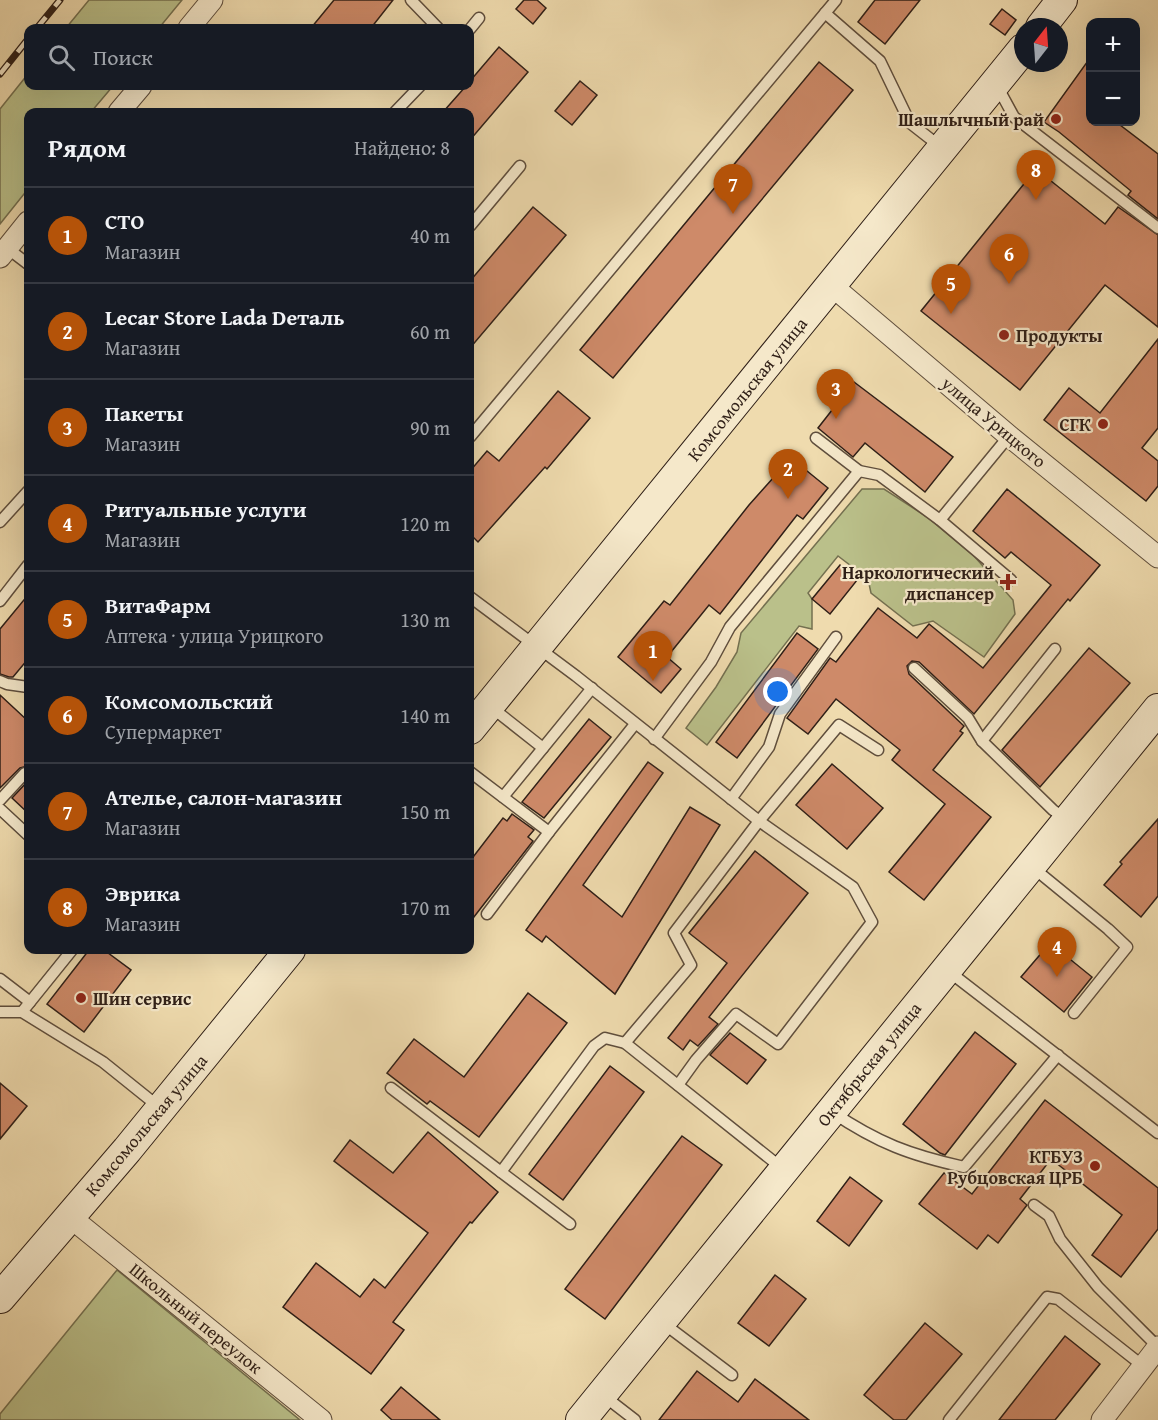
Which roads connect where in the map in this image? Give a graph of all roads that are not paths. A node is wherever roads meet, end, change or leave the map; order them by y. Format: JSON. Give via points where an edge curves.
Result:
{"nodes":[{"id":1,"x":212,"y":0,"type":"edge"},
{"id":2,"x":836,"y":0,"type":"edge"},
{"id":3,"x":1062,"y":0,"type":"edge"},
{"id":4,"x":418,"y":2,"type":"edge"},
{"id":5,"x":825,"y":13,"type":"junction"},
{"id":6,"x":479,"y":18,"type":"dead end"},
{"id":7,"x":1048,"y":18,"type":"edge"},
{"id":8,"x":192,"y":24,"type":"edge"},
{"id":9,"x":435,"y":24,"type":"edge"},
{"id":10,"x":474,"y":24,"type":"edge"},
{"id":11,"x":1014,"y":60,"type":"edge"},
{"id":12,"x":996,"y":83,"type":"junction"},
{"id":13,"x":138,"y":90,"type":"edge"},
{"id":14,"x":416,"y":90,"type":"edge"},
{"id":15,"x":122,"y":108,"type":"edge"},
{"id":16,"x":399,"y":108,"type":"edge"},
{"id":17,"x":942,"y":148,"type":"junction"},
{"id":18,"x":520,"y":166,"type":"dead end"},
{"id":19,"x":474,"y":221,"type":"edge"},
{"id":20,"x":24,"y":227,"type":"edge"},
{"id":21,"x":1158,"y":228,"type":"edge"},
{"id":22,"x":4,"y":252,"type":"edge"},
{"id":23,"x":24,"y":262,"type":"edge"},
{"id":24,"x":831,"y":285,"type":"junction"},
{"id":25,"x":474,"y":432,"type":"edge"},
{"id":26,"x":1009,"y":436,"type":"junction"},
{"id":27,"x":816,"y":438,"type":"dead end"},
{"id":28,"x":859,"y":471,"type":"junction"},
{"id":29,"x":24,"y":495,"type":"edge"},
{"id":30,"x":940,"y":520,"type":"junction"},
{"id":31,"x":0,"y":522,"type":"edge"},
{"id":32,"x":1156,"y":553,"type":"edge"},
{"id":33,"x":24,"y":570,"type":"edge"},
{"id":34,"x":1011,"y":580,"type":"dead end"},
{"id":35,"x":474,"y":600,"type":"edge"},
{"id":36,"x":0,"y":601,"type":"edge"},
{"id":37,"x":836,"y":637,"type":"dead end"},
{"id":38,"x":537,"y":647,"type":"junction"},
{"id":39,"x":1055,"y":649,"type":"dead end"},
{"id":40,"x":915,"y":668,"type":"dead end"},
{"id":41,"x":0,"y":681,"type":"edge"},
{"id":42,"x":24,"y":686,"type":"edge"},
{"id":43,"x":592,"y":688,"type":"junction"},
{"id":44,"x":489,"y":705,"type":"junction"},
{"id":45,"x":1158,"y":709,"type":"edge"},
{"id":46,"x":474,"y":724,"type":"edge"},
{"id":47,"x":635,"y":724,"type":"junction"},
{"id":48,"x":654,"y":739,"type":"junction"},
{"id":49,"x":982,"y":741,"type":"junction"},
{"id":50,"x":543,"y":748,"type":"junction"},
{"id":51,"x":878,"y":750,"type":"dead end"},
{"id":52,"x":24,"y":775,"type":"edge"},
{"id":53,"x":474,"y":775,"type":"edge"},
{"id":54,"x":502,"y":797,"type":"junction"},
{"id":55,"x":731,"y":799,"type":"junction"},
{"id":56,"x":0,"y":800,"type":"edge"},
{"id":57,"x":0,"y":809,"type":"edge"},
{"id":58,"x":1068,"y":820,"type":"junction"},
{"id":59,"x":759,"y":821,"type":"junction"},
{"id":60,"x":24,"y":831,"type":"edge"},
{"id":61,"x":549,"y":832,"type":"junction"},
{"id":62,"x":1031,"y":866,"type":"junction"},
{"id":63,"x":487,"y":914,"type":"dead end"},
{"id":64,"x":69,"y":954,"type":"edge"},
{"id":65,"x":287,"y":954,"type":"edge"},
{"id":66,"x":947,"y":969,"type":"junction"},
{"id":67,"x":0,"y":979,"type":"edge"},
{"id":68,"x":30,"y":1002,"type":"junction"},
{"id":69,"x":0,"y":1012,"type":"edge"},
{"id":70,"x":22,"y":1012,"type":"junction"},
{"id":71,"x":1074,"y":1013,"type":"dead end"},
{"id":72,"x":625,"y":1043,"type":"junction"},
{"id":73,"x":1058,"y":1055,"type":"junction"},
{"id":74,"x":678,"y":1085,"type":"junction"},
{"id":75,"x":391,"y":1088,"type":"dead end"},
{"id":76,"x":161,"y":1108,"type":"junction"},
{"id":77,"x":831,"y":1111,"type":"junction"},
{"id":78,"x":1158,"y":1133,"type":"edge"},
{"id":79,"x":783,"y":1169,"type":"junction"},
{"id":80,"x":501,"y":1172,"type":"junction"},
{"id":81,"x":1034,"y":1205,"type":"dead end"},
{"id":82,"x":70,"y":1217,"type":"junction"},
{"id":83,"x":570,"y":1224,"type":"dead end"},
{"id":84,"x":0,"y":1298,"type":"edge"},
{"id":85,"x":661,"y":1321,"type":"junction"},
{"id":86,"x":1153,"y":1358,"type":"edge"},
{"id":87,"x":732,"y":1375,"type":"dead end"},
{"id":88,"x":602,"y":1394,"type":"junction"},
{"id":89,"x":321,"y":1420,"type":"edge"},
{"id":90,"x":581,"y":1420,"type":"edge"},
{"id":91,"x":635,"y":1420,"type":"edge"},
{"id":92,"x":949,"y":1420,"type":"edge"},
{"id":93,"x":1102,"y":1420,"type":"edge"}],
"edges":[{"from":1,"to":8,"type":"street"},
{"from":2,"to":5,"type":"lane"},
{"from":3,"to":7,"type":"main road"},
{"from":4,"to":9,"type":"lane"},
{"from":5,"to":17,"type":"lane","via":[[880,62],[910,123]]},
{"from":5,"to":25,"type":"lane"},
{"from":6,"to":10,"type":"lane"},
{"from":11,"to":12,"type":"main road","name":"Комсомольская улица"},
{"from":12,"to":17,"type":"main road","name":"Комсомольская улица"},
{"from":12,"to":21,"type":"lane","via":[[1014,117]]},
{"from":13,"to":15,"type":"street"},
{"from":14,"to":16,"type":"lane"},
{"from":17,"to":24,"type":"main road","name":"Комсомольская улица"},
{"from":18,"to":19,"type":"lane"},
{"from":20,"to":22,"type":"street"},
{"from":22,"to":23,"type":"lane"},
{"from":24,"to":26,"type":"street","name":"улица Урицкого"},
{"from":24,"to":38,"type":"main road","name":"Комсомольская улица"},
{"from":26,"to":30,"type":"lane"},
{"from":26,"to":32,"type":"street","name":"улица Урицкого"},
{"from":27,"to":28,"type":"lane"},
{"from":28,"to":30,"type":"lane","via":[[879,475]]},
{"from":28,"to":48,"type":"lane","via":[[730,627],[711,662]]},
{"from":29,"to":31,"type":"lane"},
{"from":30,"to":34,"type":"lane"},
{"from":33,"to":36,"type":"lane"},
{"from":35,"to":38,"type":"lane"},
{"from":37,"to":55,"type":"lane","via":[[780,714],[769,747]]},
{"from":38,"to":43,"type":"lane"},
{"from":38,"to":44,"type":"main road","name":"Комсомольская улица"},
{"from":39,"to":49,"type":"lane"},
{"from":40,"to":49,"type":"lane","via":[[968,718]]},
{"from":41,"to":42,"type":"lane"},
{"from":43,"to":47,"type":"lane"},
{"from":43,"to":50,"type":"lane"},
{"from":44,"to":46,"type":"main road","name":"Комсомольская улица"},
{"from":44,"to":50,"type":"lane"},
{"from":45,"to":58,"type":"main road","name":"Октябрьская улица"},
{"from":47,"to":48,"type":"lane"},
{"from":47,"to":61,"type":"lane"},
{"from":48,"to":55,"type":"lane"},
{"from":49,"to":58,"type":"lane"},
{"from":50,"to":54,"type":"lane"},
{"from":51,"to":59,"type":"lane","via":[[839,725]]},
{"from":52,"to":56,"type":"lane"},
{"from":53,"to":54,"type":"lane"},
{"from":54,"to":61,"type":"lane"},
{"from":55,"to":59,"type":"lane"},
{"from":57,"to":60,"type":"lane"},
{"from":58,"to":62,"type":"main road","name":"Октябрьская улица"},
{"from":59,"to":72,"type":"lane","via":[[674,933],[691,965]]},
{"from":59,"to":74,"type":"lane","via":[[853,887],[872,922],[778,1044],[736,1014]]},
{"from":61,"to":63,"type":"lane"},
{"from":62,"to":66,"type":"main road","name":"Октябрьская улица"},
{"from":62,"to":71,"type":"lane","via":[[1128,947]]},
{"from":64,"to":68,"type":"lane"},
{"from":65,"to":76,"type":"main road","name":"Комсомольская улица"},
{"from":66,"to":73,"type":"lane"},
{"from":66,"to":77,"type":"main road","name":"Октябрьская улица"},
{"from":67,"to":68,"type":"lane"},
{"from":68,"to":70,"type":"lane"},
{"from":69,"to":70,"type":"lane"},
{"from":70,"to":76,"type":"lane","via":[[103,1062]]},
{"from":72,"to":74,"type":"lane"},
{"from":72,"to":80,"type":"lane","via":[[605,1038],[594,1046]]},
{"from":73,"to":77,"type":"lane","via":[[964,1167],[884,1143]]},
{"from":73,"to":78,"type":"lane"},
{"from":74,"to":79,"type":"lane"},
{"from":75,"to":80,"type":"lane"},
{"from":76,"to":82,"type":"main road","name":"Комсомольская улица"},
{"from":77,"to":79,"type":"main road","name":"Октябрьская улица"},
{"from":79,"to":85,"type":"main road","name":"Октябрьская улица"},
{"from":80,"to":83,"type":"lane"},
{"from":81,"to":86,"type":"lane","via":[[1049,1216],[1060,1239]]},
{"from":82,"to":84,"type":"main road","name":"Комсомольская улица"},
{"from":82,"to":89,"type":"street","name":"Школьный переулок"},
{"from":85,"to":87,"type":"lane"},
{"from":85,"to":88,"type":"main road","name":"Октябрьская улица"},
{"from":86,"to":92,"type":"lane","via":[[1058,1299],[1047,1297]]},
{"from":86,"to":93,"type":"street"},
{"from":88,"to":90,"type":"main road","name":"Октябрьская улица"},
{"from":88,"to":91,"type":"lane"}]}
